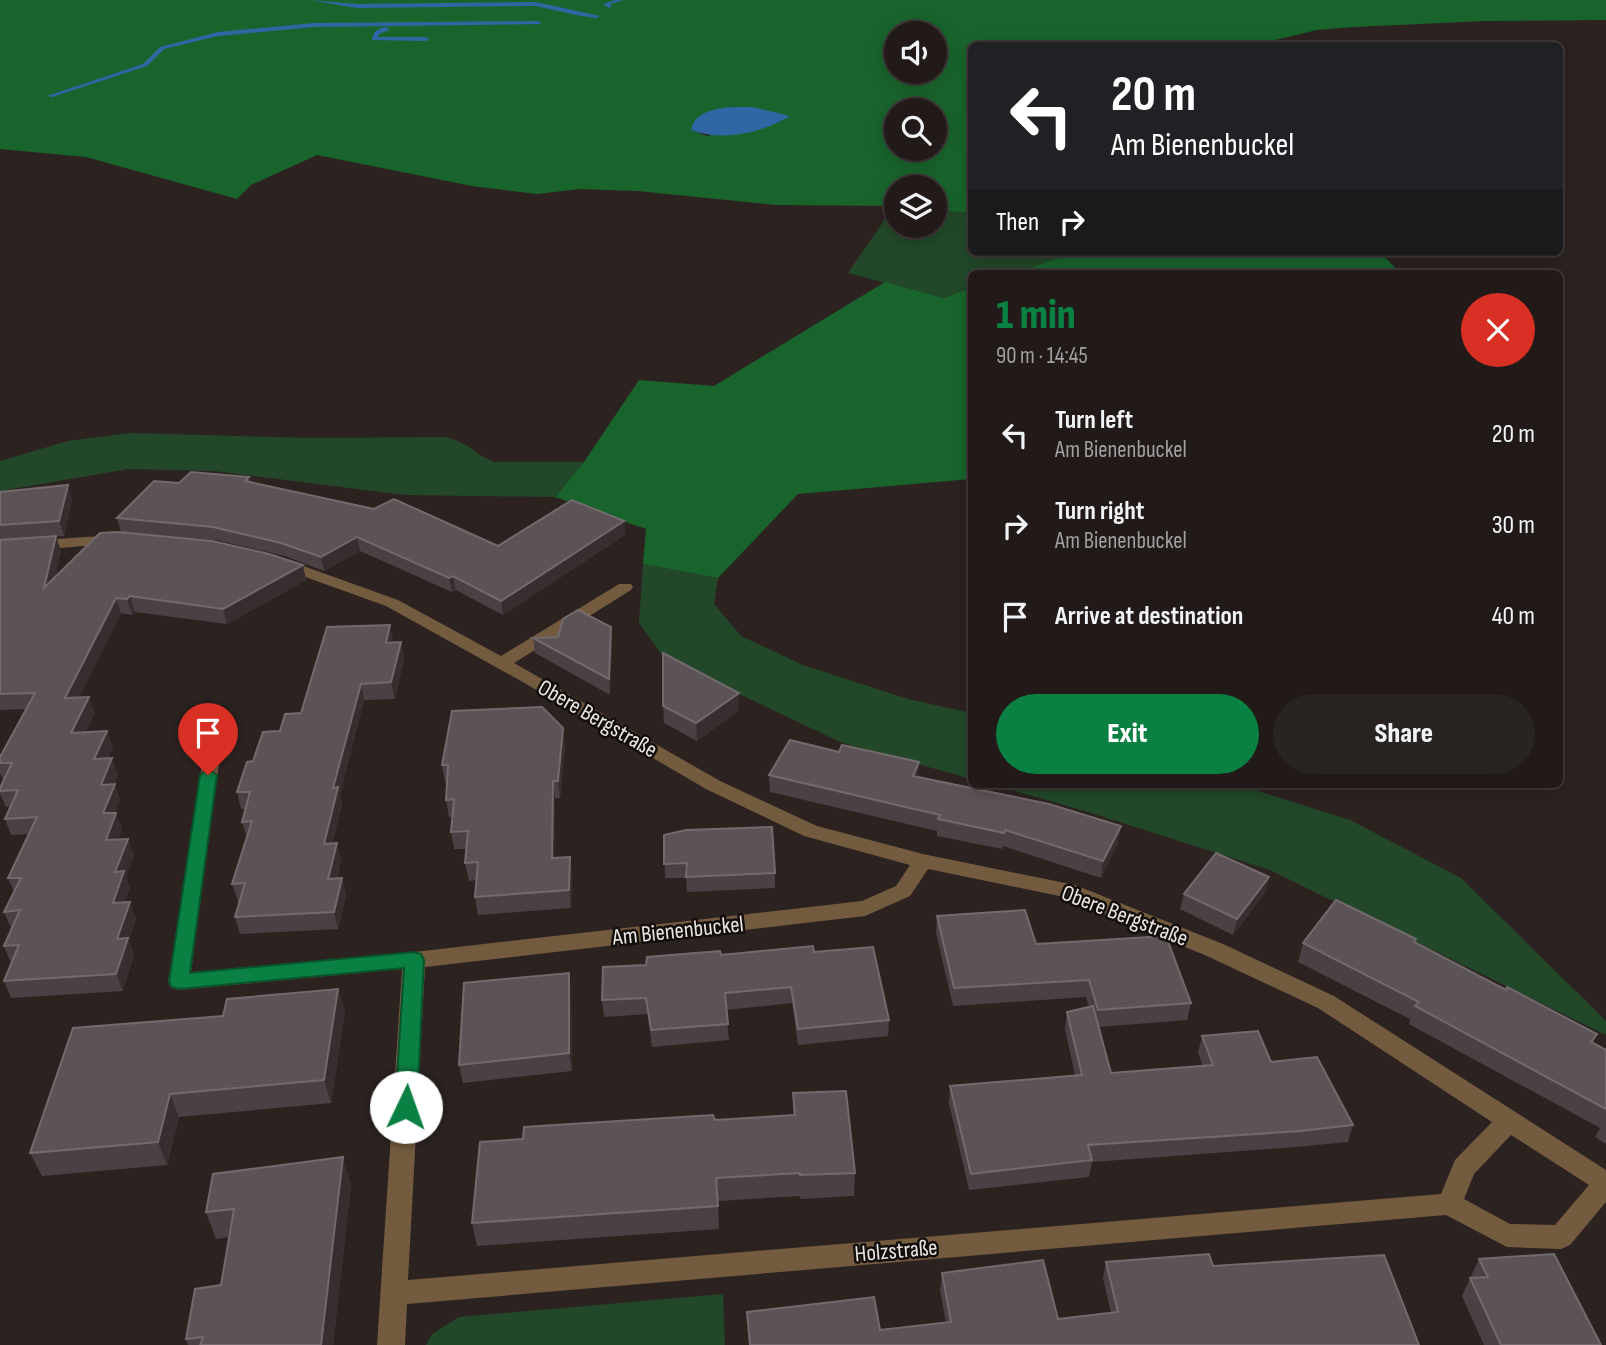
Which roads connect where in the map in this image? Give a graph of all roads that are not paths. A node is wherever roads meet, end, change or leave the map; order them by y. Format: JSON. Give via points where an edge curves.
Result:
{"nodes":[{"id":1,"x":136,"y":540,"type":"edge"},
{"id":2,"x":0,"y":548,"type":"edge"},
{"id":3,"x":265,"y":559,"type":"edge"},
{"id":4,"x":625,"y":587,"type":"dead end"},
{"id":5,"x":501,"y":663,"type":"junction"},
{"id":6,"x":212,"y":749,"type":"dead end"},
{"id":7,"x":923,"y":861,"type":"junction"},
{"id":8,"x":414,"y":960,"type":"junction"},
{"id":9,"x":1510,"y":1120,"type":"junction"},
{"id":10,"x":1606,"y":1183,"type":"edge"},
{"id":11,"x":1449,"y":1204,"type":"junction"},
{"id":12,"x":394,"y":1293,"type":"junction"},
{"id":13,"x":391,"y":1345,"type":"edge"}],
"edges":[{"from":1,"to":2,"type":"street"},
{"from":3,"to":5,"type":"street","name":"Obere Bergstraße","via":[[392,603]]},
{"from":4,"to":5,"type":"street"},
{"from":5,"to":7,"type":"street","name":"Obere Bergstraße","via":[[713,785],[811,831]]},
{"from":6,"to":8,"type":"street","name":"Am Bienenbuckel","via":[[179,982]]},
{"from":7,"to":8,"type":"street","name":"Am Bienenbuckel","via":[[903,891],[865,908]]},
{"from":7,"to":9,"type":"street","name":"Obere Bergstraße","via":[[1068,890],[1216,950],[1326,1002]]},
{"from":8,"to":12,"type":"street"},
{"from":9,"to":10,"type":"street","name":"Obere Bergstraße"},
{"from":9,"to":11,"type":"street","via":[[1464,1168]]},
{"from":10,"to":11,"type":"street","via":[[1561,1237],[1507,1235]]},
{"from":11,"to":12,"type":"street","name":"Holzstraße"},
{"from":12,"to":13,"type":"street"}]}
